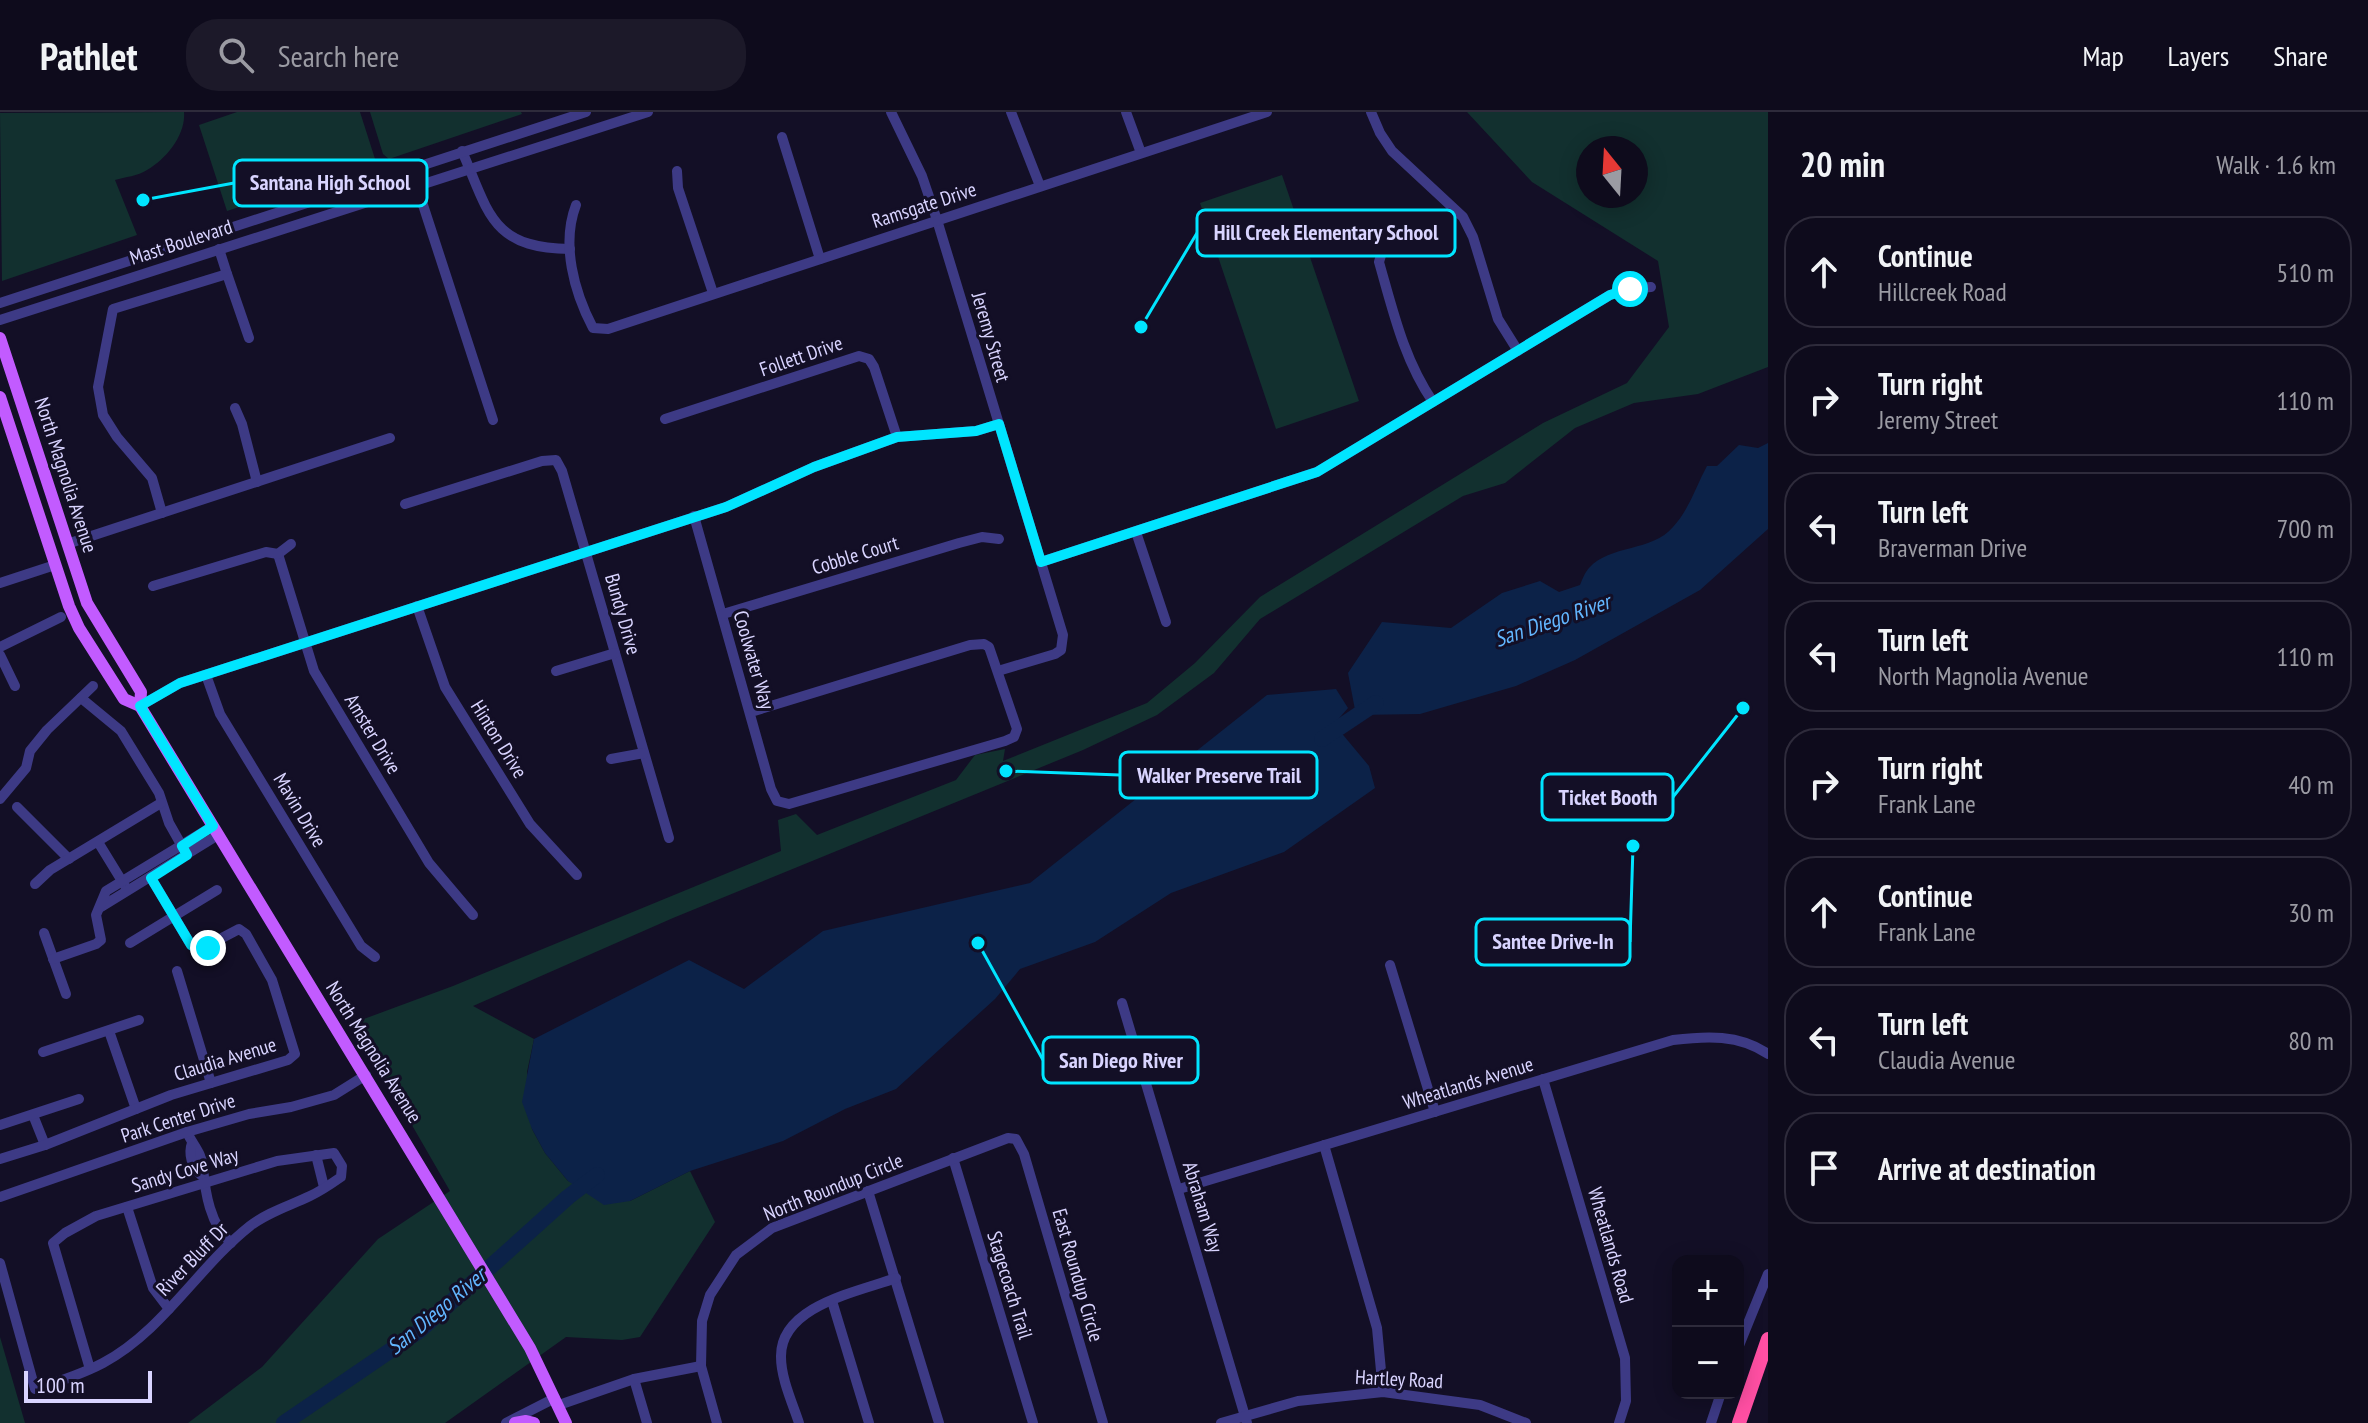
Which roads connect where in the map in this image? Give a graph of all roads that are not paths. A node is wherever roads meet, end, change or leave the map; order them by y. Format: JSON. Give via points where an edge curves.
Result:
{"nodes":[{"id":1,"x":586,"y":112,"type":"edge"},
{"id":2,"x":648,"y":112,"type":"edge"},
{"id":3,"x":891,"y":112,"type":"edge"},
{"id":4,"x":1011,"y":112,"type":"edge"},
{"id":5,"x":1126,"y":112,"type":"edge"},
{"id":6,"x":1267,"y":112,"type":"edge"},
{"id":7,"x":1371,"y":112,"type":"edge"},
{"id":8,"x":1243,"y":116,"type":"edge"},
{"id":9,"x":782,"y":137,"type":"dead end"},
{"id":10,"x":462,"y":151,"type":"junction"},
{"id":11,"x":1141,"y":153,"type":"junction"},
{"id":12,"x":411,"y":168,"type":"junction"},
{"id":13,"x":470,"y":169,"type":"junction"},
{"id":14,"x":677,"y":171,"type":"dead end"},
{"id":15,"x":416,"y":185,"type":"junction"},
{"id":16,"x":1040,"y":186,"type":"junction"},
{"id":17,"x":576,"y":205,"type":"dead end"},
{"id":18,"x":937,"y":220,"type":"junction"},
{"id":19,"x":219,"y":249,"type":"junction"},
{"id":20,"x":570,"y":249,"type":"junction"},
{"id":21,"x":1382,"y":252,"type":"dead end"},
{"id":22,"x":820,"y":259,"type":"junction"},
{"id":23,"x":227,"y":274,"type":"junction"},
{"id":24,"x":1651,"y":287,"type":"dead end"},
{"id":25,"x":713,"y":293,"type":"junction"},
{"id":26,"x":0,"y":303,"type":"edge"},
{"id":27,"x":0,"y":320,"type":"edge"},
{"id":28,"x":0,"y":338,"type":"edge"},
{"id":29,"x":249,"y":338,"type":"dead end"},
{"id":30,"x":1518,"y":351,"type":"junction"},
{"id":31,"x":0,"y":397,"type":"edge"},
{"id":32,"x":1433,"y":402,"type":"junction"},
{"id":33,"x":235,"y":408,"type":"dead end"},
{"id":34,"x":665,"y":419,"type":"dead end"},
{"id":35,"x":493,"y":420,"type":"dead end"},
{"id":36,"x":999,"y":424,"type":"junction"},
{"id":37,"x":897,"y":437,"type":"junction"},
{"id":38,"x":390,"y":438,"type":"dead end"},
{"id":39,"x":257,"y":482,"type":"junction"},
{"id":40,"x":405,"y":504,"type":"dead end"},
{"id":41,"x":162,"y":513,"type":"junction"},
{"id":42,"x":694,"y":516,"type":"junction"},
{"id":43,"x":1136,"y":532,"type":"junction"},
{"id":44,"x":999,"y":539,"type":"dead end"},
{"id":45,"x":67,"y":544,"type":"junction"},
{"id":46,"x":291,"y":544,"type":"dead end"},
{"id":47,"x":586,"y":551,"type":"junction"},
{"id":48,"x":278,"y":554,"type":"junction"},
{"id":49,"x":1041,"y":562,"type":"junction"},
{"id":50,"x":55,"y":565,"type":"junction"},
{"id":51,"x":0,"y":583,"type":"edge"},
{"id":52,"x":153,"y":586,"type":"dead end"},
{"id":53,"x":417,"y":606,"type":"junction"},
{"id":54,"x":723,"y":614,"type":"junction"},
{"id":55,"x":93,"y":615,"type":"junction"},
{"id":56,"x":61,"y":617,"type":"dead end"},
{"id":57,"x":1166,"y":622,"type":"dead end"},
{"id":58,"x":305,"y":642,"type":"junction"},
{"id":59,"x":0,"y":647,"type":"edge"},
{"id":60,"x":615,"y":653,"type":"junction"},
{"id":61,"x":0,"y":655,"type":"edge"},
{"id":62,"x":556,"y":671,"type":"dead end"},
{"id":63,"x":998,"y":671,"type":"junction"},
{"id":64,"x":206,"y":675,"type":"junction"},
{"id":65,"x":15,"y":686,"type":"dead end"},
{"id":66,"x":93,"y":686,"type":"dead end"},
{"id":67,"x":81,"y":698,"type":"junction"},
{"id":68,"x":140,"y":706,"type":"junction"},
{"id":69,"x":751,"y":712,"type":"junction"},
{"id":70,"x":644,"y":753,"type":"junction"},
{"id":71,"x":611,"y":759,"type":"dead end"},
{"id":72,"x":0,"y":799,"type":"edge"},
{"id":73,"x":161,"y":803,"type":"junction"},
{"id":74,"x":17,"y":807,"type":"dead end"},
{"id":75,"x":216,"y":831,"type":"junction"},
{"id":76,"x":669,"y":838,"type":"dead end"},
{"id":77,"x":98,"y":842,"type":"junction"},
{"id":78,"x":185,"y":850,"type":"junction"},
{"id":79,"x":69,"y":859,"type":"junction"},
{"id":80,"x":577,"y":875,"type":"dead end"},
{"id":81,"x":151,"y":878,"type":"junction"},
{"id":82,"x":35,"y":884,"type":"dead end"},
{"id":83,"x":125,"y":887,"type":"junction"},
{"id":84,"x":217,"y":890,"type":"dead end"},
{"id":85,"x":473,"y":915,"type":"dead end"},
{"id":86,"x":176,"y":916,"type":"junction"},
{"id":87,"x":44,"y":933,"type":"dead end"},
{"id":88,"x":130,"y":943,"type":"dead end"},
{"id":89,"x":375,"y":957,"type":"dead end"},
{"id":90,"x":53,"y":959,"type":"junction"},
{"id":91,"x":1390,"y":965,"type":"dead end"},
{"id":92,"x":177,"y":971,"type":"dead end"},
{"id":93,"x":66,"y":994,"type":"dead end"},
{"id":94,"x":1122,"y":1003,"type":"dead end"},
{"id":95,"x":139,"y":1020,"type":"dead end"},
{"id":96,"x":109,"y":1031,"type":"junction"},
{"id":97,"x":43,"y":1052,"type":"dead end"},
{"id":98,"x":1768,"y":1054,"type":"edge"},
{"id":99,"x":366,"y":1075,"type":"junction"},
{"id":100,"x":1543,"y":1079,"type":"junction"},
{"id":101,"x":211,"y":1083,"type":"junction"},
{"id":102,"x":79,"y":1099,"type":"dead end"},
{"id":103,"x":136,"y":1109,"type":"junction"},
{"id":104,"x":1435,"y":1112,"type":"junction"},
{"id":105,"x":33,"y":1115,"type":"junction"},
{"id":106,"x":0,"y":1125,"type":"edge"},
{"id":107,"x":190,"y":1137,"type":"junction"},
{"id":108,"x":1016,"y":1139,"type":"joint"},
{"id":109,"x":45,"y":1145,"type":"junction"},
{"id":110,"x":1324,"y":1145,"type":"junction"},
{"id":111,"x":316,"y":1155,"type":"junction"},
{"id":112,"x":953,"y":1158,"type":"junction"},
{"id":113,"x":0,"y":1159,"type":"edge"},
{"id":114,"x":203,"y":1179,"type":"junction"},
{"id":115,"x":324,"y":1187,"type":"junction"},
{"id":116,"x":1179,"y":1189,"type":"junction"},
{"id":117,"x":868,"y":1191,"type":"junction"},
{"id":118,"x":0,"y":1197,"type":"edge"},
{"id":119,"x":127,"y":1207,"type":"junction"},
{"id":120,"x":231,"y":1243,"type":"junction"},
{"id":121,"x":0,"y":1263,"type":"edge"},
{"id":122,"x":1768,"y":1274,"type":"edge"},
{"id":123,"x":896,"y":1278,"type":"junction"},
{"id":124,"x":832,"y":1301,"type":"junction"},
{"id":125,"x":169,"y":1309,"type":"junction"},
{"id":126,"x":1744,"y":1333,"type":"edge"},
{"id":127,"x":1768,"y":1339,"type":"edge"},
{"id":128,"x":701,"y":1366,"type":"junction"},
{"id":129,"x":90,"y":1369,"type":"junction"},
{"id":130,"x":634,"y":1379,"type":"junction"},
{"id":131,"x":1383,"y":1392,"type":"junction"},
{"id":132,"x":1719,"y":1399,"type":"edge"},
{"id":133,"x":557,"y":1401,"type":"junction"},
{"id":134,"x":1246,"y":1419,"type":"edge"},
{"id":135,"x":1510,"y":1420,"type":"edge"},
{"id":136,"x":506,"y":1423,"type":"edge"},
{"id":137,"x":515,"y":1423,"type":"edge"},
{"id":138,"x":534,"y":1423,"type":"edge"},
{"id":139,"x":566,"y":1423,"type":"edge"},
{"id":140,"x":647,"y":1423,"type":"edge"},
{"id":141,"x":717,"y":1423,"type":"edge"},
{"id":142,"x":799,"y":1423,"type":"edge"},
{"id":143,"x":869,"y":1423,"type":"edge"},
{"id":144,"x":939,"y":1423,"type":"edge"},
{"id":145,"x":1033,"y":1423,"type":"edge"},
{"id":146,"x":1103,"y":1423,"type":"edge"},
{"id":147,"x":1221,"y":1423,"type":"edge"},
{"id":148,"x":1526,"y":1423,"type":"edge"},
{"id":149,"x":1619,"y":1423,"type":"edge"},
{"id":150,"x":1711,"y":1423,"type":"edge"},
{"id":151,"x":1739,"y":1423,"type":"edge"}],
"edges":[{"from":1,"to":10,"type":"street","name":"Mast Boulevard"},
{"from":2,"to":13,"type":"street","name":"Mast Boulevard"},
{"from":3,"to":18,"type":"street","name":"Jeremy Street"},
{"from":4,"to":16,"type":"street"},
{"from":5,"to":11,"type":"street"},
{"from":6,"to":8,"type":"street","name":"Ramsgate Drive"},
{"from":7,"to":30,"type":"street","via":[[1392,151],[1463,217],[1498,319]]},
{"from":8,"to":11,"type":"street","name":"Ramsgate Drive"},
{"from":9,"to":22,"type":"street"},
{"from":10,"to":12,"type":"street","name":"Mast Boulevard"},
{"from":10,"to":13,"type":"street"},
{"from":11,"to":16,"type":"street","name":"Ramsgate Drive"},
{"from":12,"to":15,"type":"street"},
{"from":12,"to":26,"type":"street","name":"Mast Boulevard"},
{"from":13,"to":15,"type":"street","name":"Mast Boulevard"},
{"from":13,"to":20,"type":"street","via":[[487,213],[506,233],[539,247]]},
{"from":14,"to":25,"type":"street"},
{"from":15,"to":19,"type":"street","name":"Mast Boulevard"},
{"from":15,"to":35,"type":"street"},
{"from":16,"to":18,"type":"street","name":"Ramsgate Drive"},
{"from":17,"to":20,"type":"street"},
{"from":18,"to":22,"type":"street","name":"Ramsgate Drive"},
{"from":18,"to":36,"type":"street","name":"Jeremy Street"},
{"from":19,"to":23,"type":"street"},
{"from":19,"to":27,"type":"street","name":"Mast Boulevard"},
{"from":20,"to":25,"type":"street","name":"Ramsgate Drive","via":[[577,293],[593,328],[608,329]]},
{"from":21,"to":32,"type":"street","via":[[1379,262],[1404,349]]},
{"from":22,"to":25,"type":"street","name":"Ramsgate Drive"},
{"from":23,"to":29,"type":"street"},
{"from":23,"to":41,"type":"street","via":[[113,309],[98,387],[103,415],[152,478]]},
{"from":24,"to":30,"type":"street","via":[[1610,295]]},
{"from":28,"to":45,"type":"main road","name":"North Magnolia Avenue"},
{"from":30,"to":32,"type":"street"},
{"from":31,"to":50,"type":"main road","name":"North Magnolia Avenue"},
{"from":32,"to":43,"type":"street","via":[[1317,472]]},
{"from":33,"to":39,"type":"street"},
{"from":34,"to":37,"type":"street","name":"Follett Drive","via":[[859,356],[874,367]]},
{"from":36,"to":37,"type":"street","via":[[976,431]]},
{"from":36,"to":49,"type":"street","name":"Jeremy Street"},
{"from":37,"to":42,"type":"street"},
{"from":38,"to":39,"type":"street"},
{"from":39,"to":41,"type":"street"},
{"from":40,"to":47,"type":"street","name":"Bundy Drive","via":[[556,460]]},
{"from":41,"to":45,"type":"street"},
{"from":42,"to":47,"type":"street"},
{"from":42,"to":54,"type":"street","name":"Coolwater Way"},
{"from":43,"to":49,"type":"street"},
{"from":43,"to":57,"type":"street"},
{"from":44,"to":54,"type":"street","name":"Cobble Court","via":[[959,543]]},
{"from":45,"to":55,"type":"main road","name":"North Magnolia Avenue"},
{"from":46,"to":48,"type":"street"},
{"from":47,"to":53,"type":"street"},
{"from":47,"to":60,"type":"street","name":"Bundy Drive"},
{"from":48,"to":52,"type":"street","via":[[266,552]]},
{"from":48,"to":58,"type":"street","name":"Amster Drive"},
{"from":49,"to":63,"type":"street","name":"Jeremy Street","via":[[1064,643],[1055,654]]},
{"from":50,"to":51,"type":"street"},
{"from":50,"to":55,"type":"main road","via":[[65,565],[84,609]]},
{"from":50,"to":68,"type":"main road","name":"North Magnolia Avenue","via":[[69,606],[103,668],[124,699]]},
{"from":53,"to":58,"type":"street"},
{"from":53,"to":80,"type":"street","name":"Hinton Drive","via":[[445,687],[530,824]]},
{"from":54,"to":69,"type":"street","name":"Coolwater Way"},
{"from":55,"to":68,"type":"main road","name":"North Magnolia Avenue","via":[[141,692]]},
{"from":56,"to":59,"type":"street"},
{"from":58,"to":64,"type":"street"},
{"from":58,"to":85,"type":"street","name":"Amster Drive","via":[[314,671],[429,863]]},
{"from":60,"to":62,"type":"street"},
{"from":60,"to":70,"type":"street","name":"Bundy Drive"},
{"from":61,"to":65,"type":"street"},
{"from":63,"to":69,"type":"street","via":[[989,647],[970,645]]},
{"from":63,"to":69,"type":"street","name":"Coolwater Way","via":[[1017,729],[1014,737],[789,804],[777,801],[771,789]]},
{"from":64,"to":68,"type":"street"},
{"from":64,"to":89,"type":"street","name":"Mavin Drive","via":[[220,714],[361,946]]},
{"from":66,"to":67,"type":"street"},
{"from":67,"to":72,"type":"street","via":[[30,751],[26,768]]},
{"from":67,"to":73,"type":"street","via":[[121,731]]},
{"from":68,"to":75,"type":"main road","name":"North Magnolia Avenue"},
{"from":70,"to":71,"type":"street"},
{"from":70,"to":76,"type":"street","name":"Bundy Drive"},
{"from":73,"to":77,"type":"street"},
{"from":73,"to":78,"type":"street"},
{"from":74,"to":79,"type":"street"},
{"from":75,"to":78,"type":"street"},
{"from":75,"to":99,"type":"main road","name":"North Magnolia Avenue"},
{"from":77,"to":79,"type":"street"},
{"from":77,"to":83,"type":"street"},
{"from":78,"to":81,"type":"street"},
{"from":78,"to":83,"type":"street"},
{"from":79,"to":82,"type":"street"},
{"from":81,"to":83,"type":"street"},
{"from":81,"to":86,"type":"street","name":"Claudia Avenue"},
{"from":83,"to":90,"type":"street","via":[[106,891],[96,915],[101,940]]},
{"from":84,"to":86,"type":"street"},
{"from":86,"to":88,"type":"street"},
{"from":86,"to":101,"type":"street","name":"Claudia Avenue","via":[[199,950],[239,929],[246,934],[272,980],[294,1047],[288,1060]]},
{"from":87,"to":90,"type":"street"},
{"from":90,"to":93,"type":"street"},
{"from":91,"to":104,"type":"street"},
{"from":92,"to":101,"type":"street"},
{"from":94,"to":116,"type":"street","name":"Abraham Way"},
{"from":95,"to":96,"type":"street"},
{"from":96,"to":97,"type":"street"},
{"from":96,"to":103,"type":"street"},
{"from":98,"to":100,"type":"street","name":"Wheatlands Avenue","via":[[1742,1042],[1673,1040]]},
{"from":99,"to":107,"type":"street","name":"Park Center Drive","via":[[334,1095],[249,1114]]},
{"from":99,"to":133,"type":"main road","name":"North Magnolia Avenue"},
{"from":100,"to":104,"type":"street","name":"Wheatlands Avenue"},
{"from":100,"to":149,"type":"street","name":"Wheatlands Road","via":[[1625,1358],[1626,1401]]},
{"from":101,"to":103,"type":"street","name":"Claudia Avenue"},
{"from":102,"to":105,"type":"street"},
{"from":103,"to":109,"type":"street","name":"Claudia Avenue"},
{"from":104,"to":110,"type":"street","name":"Wheatlands Avenue"},
{"from":105,"to":106,"type":"street"},
{"from":105,"to":109,"type":"street"},
{"from":107,"to":114,"type":"street","via":[[192,1161]]},
{"from":107,"to":118,"type":"street","name":"Park Center Drive"},
{"from":108,"to":112,"type":"street","name":"North Roundup Circle"},
{"from":108,"to":146,"type":"street","name":"East Roundup Circle"},
{"from":109,"to":113,"type":"street","name":"Claudia Avenue"},
{"from":110,"to":116,"type":"street","name":"Wheatlands Avenue"},
{"from":110,"to":131,"type":"street","via":[[1377,1328]]},
{"from":111,"to":114,"type":"street","name":"Sandy Cove Way"},
{"from":111,"to":115,"type":"street"},
{"from":111,"to":115,"type":"street","name":"Sandy Cove Way","via":[[334,1153],[343,1172]]},
{"from":112,"to":117,"type":"street","name":"North Roundup Circle"},
{"from":112,"to":145,"type":"street","name":"Stagecoach Trail"},
{"from":114,"to":119,"type":"street","name":"Sandy Cove Way"},
{"from":114,"to":120,"type":"street","via":[[221,1235]]},
{"from":115,"to":120,"type":"street","name":"River Bluff Dr","via":[[274,1210]]},
{"from":116,"to":134,"type":"street","name":"Abraham Way"},
{"from":117,"to":123,"type":"street"},
{"from":117,"to":128,"type":"street","name":"North Roundup Circle","via":[[772,1228],[736,1255],[710,1295],[702,1321]]},
{"from":119,"to":125,"type":"street","via":[[153,1288]]},
{"from":119,"to":129,"type":"street","name":"Sandy Cove Way","via":[[96,1216],[53,1243]]},
{"from":120,"to":125,"type":"street","name":"River Bluff Dr"},
{"from":121,"to":129,"type":"street","name":"River Bluff Dr","via":[[35,1389]]},
{"from":122,"to":126,"type":"street"},
{"from":123,"to":124,"type":"street"},
{"from":123,"to":144,"type":"street"},
{"from":124,"to":142,"type":"street","via":[[802,1314],[783,1340],[782,1368]]},
{"from":124,"to":143,"type":"street"},
{"from":125,"to":129,"type":"street","name":"River Bluff Dr","via":[[118,1353]]},
{"from":127,"to":151,"type":"highway"},
{"from":128,"to":130,"type":"street"},
{"from":128,"to":141,"type":"street","name":"North Roundup Circle"},
{"from":130,"to":133,"type":"street"},
{"from":130,"to":140,"type":"street"},
{"from":131,"to":134,"type":"street","name":"Hartley Road","via":[[1298,1401]]},
{"from":131,"to":135,"type":"street","name":"Hartley Road","via":[[1480,1405]]},
{"from":132,"to":150,"type":"street"},
{"from":133,"to":136,"type":"street"},
{"from":133,"to":139,"type":"main road","name":"North Magnolia Avenue"},
{"from":134,"to":147,"type":"street","name":"Hartley Road"},
{"from":135,"to":148,"type":"street","name":"Hartley Road"},
{"from":137,"to":138,"type":"main road"}]}
